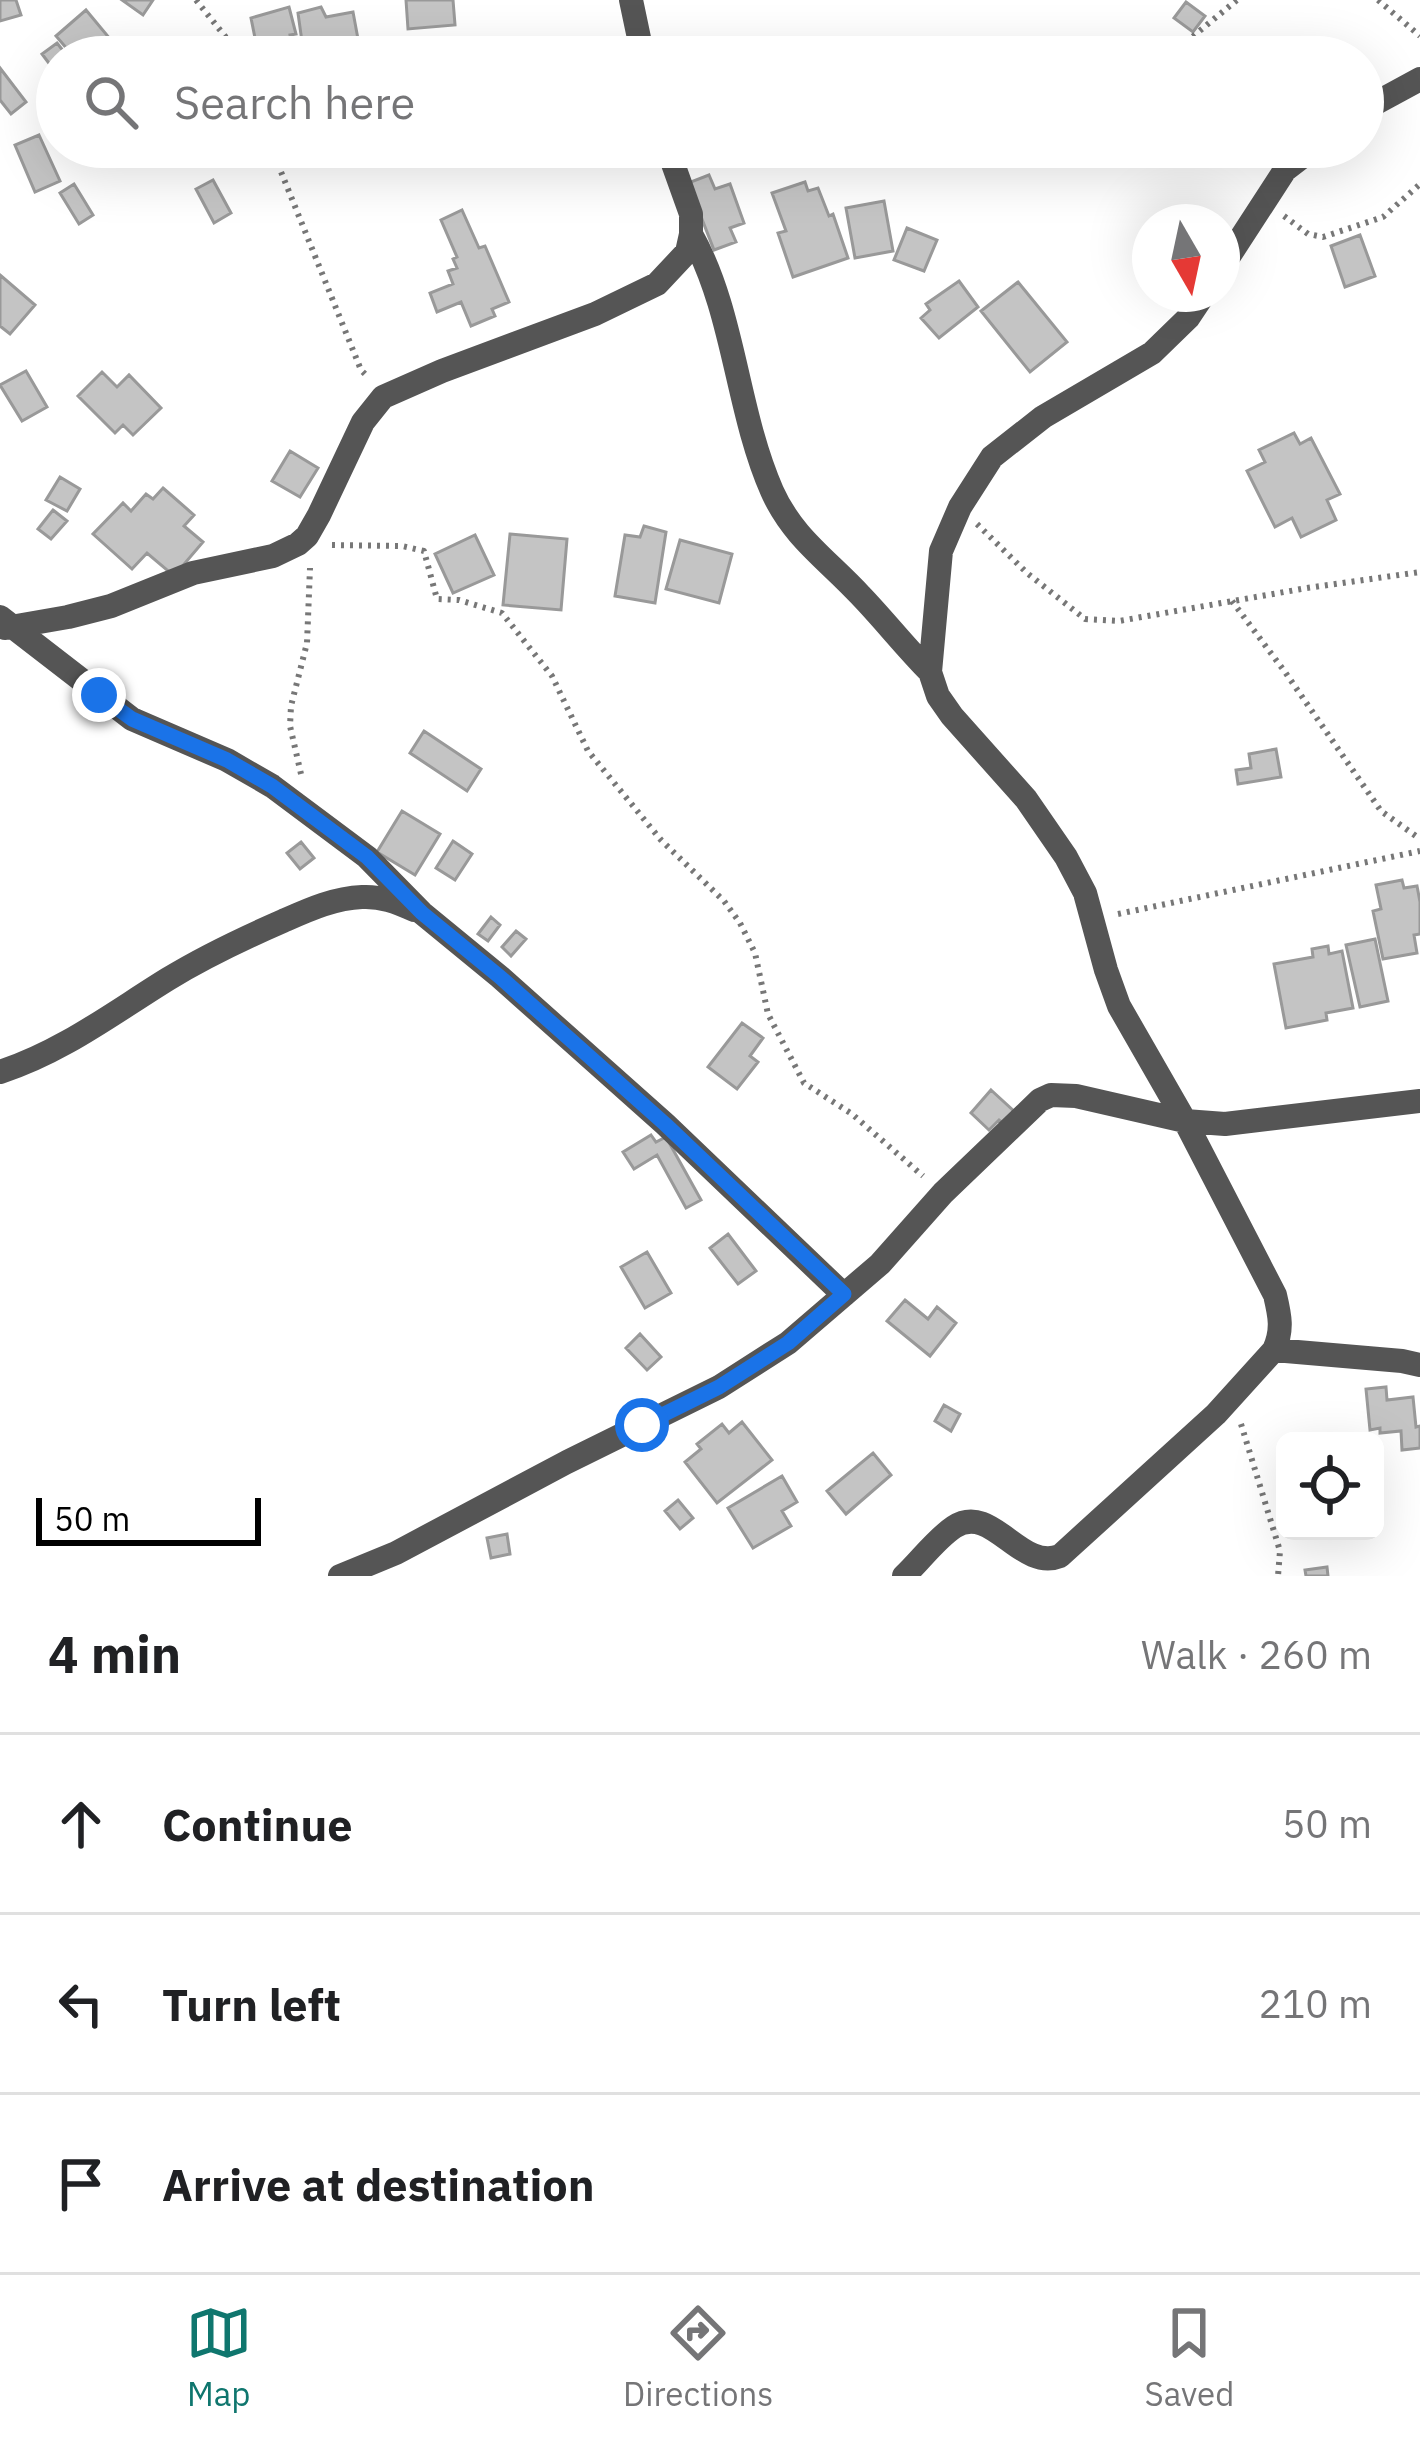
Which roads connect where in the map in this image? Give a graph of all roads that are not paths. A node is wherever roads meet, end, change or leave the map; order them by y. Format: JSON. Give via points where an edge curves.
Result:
{"nodes":[{"id":1,"x":632,"y":0,"type":"edge"},
{"id":2,"x":639,"y":36,"type":"edge"},
{"id":3,"x":1420,"y":79,"type":"edge"},
{"id":4,"x":1384,"y":99,"type":"edge"},
{"id":5,"x":675,"y":168,"type":"edge"},
{"id":6,"x":1288,"y":168,"type":"edge"},
{"id":7,"x":691,"y":234,"type":"junction"},
{"id":8,"x":1240,"y":241,"type":"edge"},
{"id":9,"x":1192,"y":312,"type":"edge"},
{"id":10,"x":4,"y":624,"type":"edge"},
{"id":11,"x":930,"y":672,"type":"junction"},
{"id":12,"x":422,"y":913,"type":"junction"},
{"id":13,"x":0,"y":1072,"type":"edge"},
{"id":14,"x":1420,"y":1101,"type":"edge"},
{"id":15,"x":1184,"y":1121,"type":"junction"},
{"id":16,"x":844,"y":1294,"type":"junction"},
{"id":17,"x":1274,"y":1350,"type":"junction"},
{"id":18,"x":1420,"y":1365,"type":"edge"},
{"id":19,"x":340,"y":1576,"type":"edge"},
{"id":20,"x":904,"y":1576,"type":"edge"}],
"edges":[{"from":1,"to":2,"type":"street"},
{"from":3,"to":4,"type":"street"},
{"from":5,"to":7,"type":"street"},
{"from":6,"to":8,"type":"street"},
{"from":7,"to":10,"type":"street","via":[[687,252],[657,284],[396,390],[373,408],[298,544],[68,617]]},
{"from":7,"to":11,"type":"street","via":[[710,275],[761,462],[787,520]]},
{"from":9,"to":11,"type":"street","via":[[1152,352],[992,457],[941,551]]},
{"from":10,"to":12,"type":"street","via":[[132,719],[227,760],[320,820]]},
{"from":11,"to":15,"type":"street","via":[[952,716],[1066,856],[1119,1006]]},
{"from":12,"to":13,"type":"street","via":[[376,897],[315,907]]},
{"from":12,"to":16,"type":"street","via":[[665,1124]]},
{"from":14,"to":15,"type":"street","via":[[1225,1124]]},
{"from":15,"to":16,"type":"street","via":[[1076,1096],[1040,1100]]},
{"from":15,"to":17,"type":"street","via":[[1275,1295],[1282,1321]]},
{"from":16,"to":19,"type":"street","via":[[719,1387]]},
{"from":17,"to":18,"type":"street"},
{"from":17,"to":20,"type":"street","via":[[1060,1556],[1036,1559],[969,1521]]}]}
